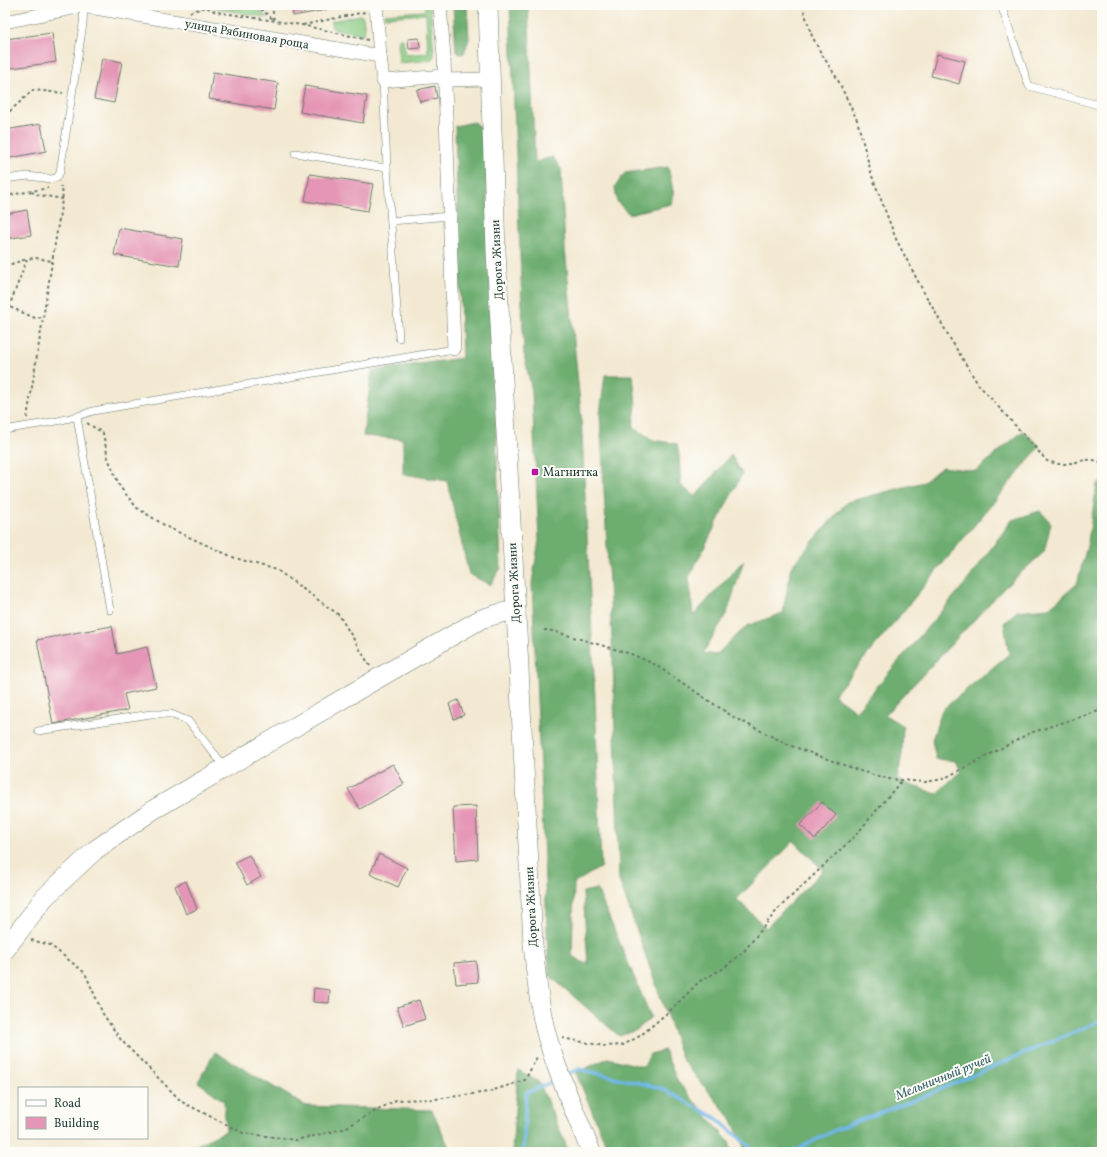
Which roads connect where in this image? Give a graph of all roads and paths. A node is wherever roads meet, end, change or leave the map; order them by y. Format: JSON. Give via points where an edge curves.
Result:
{"nodes":[{"id":1,"x":209,"y":5,"type":"edge"},
{"id":2,"x":256,"y":5,"type":"edge"},
{"id":3,"x":272,"y":5,"type":"edge"},
{"id":4,"x":364,"y":5,"type":"edge"},
{"id":5,"x":440,"y":5,"type":"edge"},
{"id":6,"x":488,"y":5,"type":"edge"},
{"id":7,"x":802,"y":5,"type":"edge"},
{"id":8,"x":1001,"y":5,"type":"edge"},
{"id":9,"x":84,"y":6,"type":"edge"},
{"id":10,"x":206,"y":7,"type":"junction"},
{"id":11,"x":373,"y":10,"type":"edge"},
{"id":12,"x":186,"y":13,"type":"dead end"},
{"id":13,"x":274,"y":21,"type":"junction"},
{"id":14,"x":5,"y":22,"type":"edge"},
{"id":15,"x":302,"y":25,"type":"junction"},
{"id":16,"x":367,"y":33,"type":"dead end"},
{"id":17,"x":380,"y":56,"type":"junction"},
{"id":18,"x":444,"y":78,"type":"junction"},
{"id":19,"x":490,"y":78,"type":"junction"},
{"id":20,"x":383,"y":81,"type":"junction"},
{"id":21,"x":72,"y":94,"type":"junction"},
{"id":22,"x":1102,"y":106,"type":"edge"},
{"id":23,"x":5,"y":107,"type":"edge"},
{"id":24,"x":10,"y":111,"type":"junction"},
{"id":25,"x":5,"y":112,"type":"edge"},
{"id":26,"x":295,"y":153,"type":"dead end"},
{"id":27,"x":387,"y":166,"type":"junction"},
{"id":28,"x":57,"y":178,"type":"junction"},
{"id":29,"x":5,"y":179,"type":"edge"},
{"id":30,"x":53,"y":187,"type":"dead end"},
{"id":31,"x":30,"y":192,"type":"junction"},
{"id":32,"x":5,"y":196,"type":"edge"},
{"id":33,"x":63,"y":199,"type":"junction"},
{"id":34,"x":450,"y":216,"type":"junction"},
{"id":35,"x":391,"y":221,"type":"junction"},
{"id":36,"x":27,"y":259,"type":"junction"},
{"id":37,"x":52,"y":261,"type":"junction"},
{"id":38,"x":5,"y":266,"type":"edge"},
{"id":39,"x":5,"y":305,"type":"edge"},
{"id":40,"x":9,"y":307,"type":"junction"},
{"id":41,"x":43,"y":318,"type":"junction"},
{"id":42,"x":399,"y":338,"type":"dead end"},
{"id":43,"x":454,"y":349,"type":"joint"},
{"id":44,"x":77,"y":417,"type":"junction"},
{"id":45,"x":25,"y":427,"type":"junction"},
{"id":46,"x":5,"y":430,"type":"edge"},
{"id":47,"x":1102,"y":463,"type":"edge"},
{"id":48,"x":110,"y":610,"type":"dead end"},
{"id":49,"x":516,"y":611,"type":"junction"},
{"id":50,"x":544,"y":630,"type":"dead end"},
{"id":51,"x":378,"y":678,"type":"junction"},
{"id":52,"x":1102,"y":710,"type":"edge"},
{"id":53,"x":38,"y":731,"type":"dead end"},
{"id":54,"x":225,"y":768,"type":"junction"},
{"id":55,"x":902,"y":780,"type":"junction"},
{"id":56,"x":10,"y":943,"type":"edge"},
{"id":57,"x":547,"y":1036,"type":"junction"},
{"id":58,"x":591,"y":1152,"type":"edge"}],
"edges":[{"from":1,"to":10,"type":"path"},
{"from":2,"to":13,"type":"path"},
{"from":3,"to":13,"type":"path"},
{"from":4,"to":11,"type":"path"},
{"from":5,"to":18,"type":"street"},
{"from":6,"to":19,"type":"main road","name":"Дорога Жизни"},
{"from":7,"to":47,"type":"path","via":[[812,36],[837,78],[857,120],[872,176],[896,239],[921,288],[978,384],[1047,461],[1061,464],[1086,459]]},
{"from":8,"to":22,"type":"lane","via":[[1029,86]]},
{"from":9,"to":14,"type":"street","name":"улица Рябиновая роща"},
{"from":9,"to":17,"type":"street","name":"улица Рябиновая роща"},
{"from":9,"to":21,"type":"lane"},
{"from":10,"to":12,"type":"path"},
{"from":10,"to":13,"type":"path","via":[[216,12]]},
{"from":11,"to":15,"type":"path"},
{"from":11,"to":17,"type":"street"},
{"from":13,"to":15,"type":"path"},
{"from":15,"to":16,"type":"path","via":[[368,40]]},
{"from":17,"to":20,"type":"street"},
{"from":18,"to":19,"type":"street"},
{"from":18,"to":20,"type":"street"},
{"from":18,"to":34,"type":"street"},
{"from":19,"to":49,"type":"main road","name":"Дорога Жизни","via":[[496,252]]},
{"from":20,"to":27,"type":"lane"},
{"from":21,"to":24,"type":"path","via":[[33,90]]},
{"from":21,"to":28,"type":"lane"},
{"from":23,"to":24,"type":"path"},
{"from":24,"to":25,"type":"path"},
{"from":26,"to":27,"type":"lane","via":[[379,167]]},
{"from":27,"to":35,"type":"lane"},
{"from":28,"to":29,"type":"lane","via":[[28,176]]},
{"from":28,"to":33,"type":"path","via":[[64,194]]},
{"from":30,"to":31,"type":"path"},
{"from":31,"to":32,"type":"path"},
{"from":31,"to":33,"type":"path"},
{"from":33,"to":37,"type":"path"},
{"from":34,"to":35,"type":"lane"},
{"from":34,"to":43,"type":"street"},
{"from":35,"to":42,"type":"lane"},
{"from":36,"to":37,"type":"path"},
{"from":36,"to":38,"type":"path"},
{"from":36,"to":40,"type":"path"},
{"from":37,"to":41,"type":"path"},
{"from":39,"to":40,"type":"path"},
{"from":40,"to":41,"type":"path","via":[[35,318]]},
{"from":41,"to":45,"type":"path"},
{"from":43,"to":44,"type":"lane","via":[[93,411]]},
{"from":44,"to":45,"type":"lane"},
{"from":44,"to":48,"type":"lane"},
{"from":44,"to":51,"type":"path","via":[[103,433],[108,458],[120,487],[137,508],[169,528],[235,558],[277,570],[339,615]]},
{"from":45,"to":46,"type":"lane"},
{"from":49,"to":51,"type":"main road","via":[[481,619]]},
{"from":49,"to":57,"type":"main road","name":"Дорога Жизни","via":[[533,944],[537,985]]},
{"from":50,"to":55,"type":"path","via":[[631,654],[654,664],[735,718],[789,746],[863,772]]},
{"from":51,"to":54,"type":"main road"},
{"from":52,"to":55,"type":"path","via":[[1030,733],[943,779],[925,782]]},
{"from":53,"to":54,"type":"lane","via":[[151,714],[171,714],[188,721]]},
{"from":54,"to":56,"type":"main road","via":[[153,810],[95,850],[44,898]]},
{"from":55,"to":57,"type":"path","via":[[855,836],[778,909],[745,950],[724,968],[700,981],[640,1036],[623,1044],[604,1046]]},
{"from":56,"to":57,"type":"path","via":[[50,945],[85,973],[103,1014],[121,1040],[171,1091],[182,1102],[243,1133],[296,1140],[343,1129],[396,1100],[434,1099],[488,1092],[525,1080]]},
{"from":57,"to":58,"type":"main road","name":"Дорога Жизни"}]}
